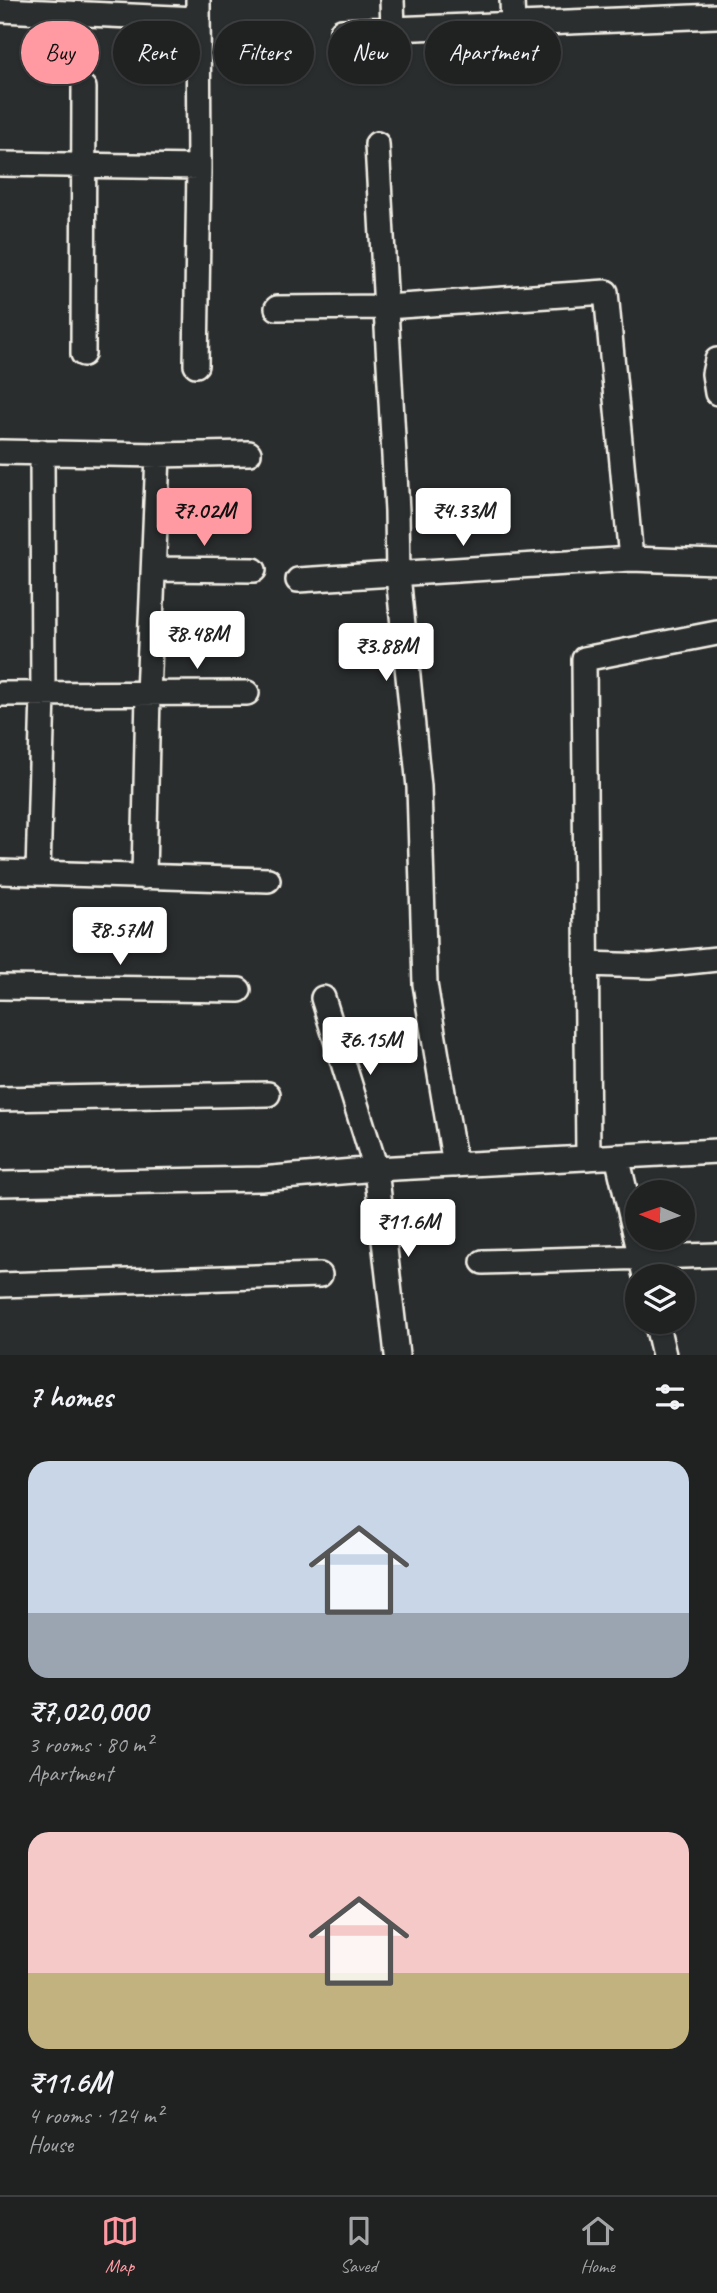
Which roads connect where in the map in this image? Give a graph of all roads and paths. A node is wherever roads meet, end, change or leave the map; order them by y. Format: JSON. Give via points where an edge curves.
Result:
{"nodes":[{"id":1,"x":392,"y":0,"type":"edge"},
{"id":2,"x":512,"y":0,"type":"edge"},
{"id":3,"x":83,"y":7,"type":"edge"},
{"id":4,"x":197,"y":9,"type":"edge"},
{"id":5,"x":0,"y":10,"type":"edge"},
{"id":6,"x":599,"y":10,"type":"edge"},
{"id":7,"x":709,"y":11,"type":"edge"},
{"id":8,"x":393,"y":21,"type":"edge"},
{"id":9,"x":513,"y":21,"type":"edge"},
{"id":10,"x":531,"y":21,"type":"edge"},
{"id":11,"x":84,"y":88,"type":"dead end"},
{"id":12,"x":377,"y":144,"type":"dead end"},
{"id":13,"x":0,"y":164,"type":"edge"},
{"id":14,"x":83,"y":165,"type":"junction"},
{"id":15,"x":200,"y":167,"type":"junction"},
{"id":16,"x":386,"y":307,"type":"junction"},
{"id":17,"x":277,"y":308,"type":"dead end"},
{"id":18,"x":82,"y":354,"type":"dead end"},
{"id":19,"x":196,"y":365,"type":"dead end"},
{"id":20,"x":0,"y":452,"type":"edge"},
{"id":21,"x":42,"y":452,"type":"junction"},
{"id":22,"x":249,"y":453,"type":"dead end"},
{"id":23,"x":158,"y":455,"type":"junction"},
{"id":24,"x":631,"y":559,"type":"junction"},
{"id":25,"x":717,"y":562,"type":"edge"},
{"id":26,"x":154,"y":569,"type":"junction"},
{"id":27,"x":254,"y":570,"type":"dead end"},
{"id":28,"x":398,"y":575,"type":"junction"},
{"id":29,"x":298,"y":579,"type":"dead end"},
{"id":30,"x":717,"y":633,"type":"edge"},
{"id":31,"x":247,"y":693,"type":"dead end"},
{"id":32,"x":43,"y":694,"type":"junction"},
{"id":33,"x":148,"y":694,"type":"junction"},
{"id":34,"x":0,"y":695,"type":"edge"},
{"id":35,"x":0,"y":872,"type":"edge"},
{"id":36,"x":38,"y":873,"type":"junction"},
{"id":37,"x":144,"y":877,"type":"junction"},
{"id":38,"x":268,"y":880,"type":"dead end"},
{"id":39,"x":717,"y":959,"type":"edge"},
{"id":40,"x":586,"y":964,"type":"junction"},
{"id":41,"x":0,"y":987,"type":"edge"},
{"id":42,"x":239,"y":990,"type":"dead end"},
{"id":43,"x":323,"y":998,"type":"dead end"},
{"id":44,"x":268,"y":1094,"type":"dead end"},
{"id":45,"x":0,"y":1099,"type":"edge"},
{"id":46,"x":717,"y":1151,"type":"edge"},
{"id":47,"x":617,"y":1156,"type":"junction"},
{"id":48,"x":588,"y":1158,"type":"junction"},
{"id":49,"x":455,"y":1165,"type":"junction"},
{"id":50,"x":376,"y":1169,"type":"junction"},
{"id":51,"x":0,"y":1184,"type":"edge"},
{"id":52,"x":717,"y":1255,"type":"edge"},
{"id":53,"x":483,"y":1262,"type":"dead end"},
{"id":54,"x":642,"y":1264,"type":"edge"},
{"id":55,"x":656,"y":1264,"type":"edge"},
{"id":56,"x":625,"y":1266,"type":"edge"},
{"id":57,"x":320,"y":1275,"type":"dead end"},
{"id":58,"x":0,"y":1285,"type":"edge"},
{"id":59,"x":659,"y":1334,"type":"edge"},
{"id":60,"x":397,"y":1355,"type":"edge"},
{"id":61,"x":664,"y":1355,"type":"edge"}],
"edges":[{"from":1,"to":8,"type":"street"},
{"from":2,"to":9,"type":"street"},
{"from":3,"to":4,"type":"street"},
{"from":3,"to":5,"type":"street"},
{"from":4,"to":15,"type":"street"},
{"from":6,"to":7,"type":"street"},
{"from":6,"to":10,"type":"street"},
{"from":11,"to":14,"type":"street"},
{"from":12,"to":16,"type":"street"},
{"from":13,"to":14,"type":"street"},
{"from":14,"to":15,"type":"street"},
{"from":14,"to":18,"type":"street"},
{"from":15,"to":19,"type":"street"},
{"from":16,"to":17,"type":"street"},
{"from":16,"to":24,"type":"street","via":[[606,292]]},
{"from":16,"to":28,"type":"street"},
{"from":20,"to":21,"type":"street"},
{"from":21,"to":23,"type":"street"},
{"from":21,"to":32,"type":"street"},
{"from":22,"to":23,"type":"street"},
{"from":23,"to":26,"type":"street"},
{"from":24,"to":25,"type":"street"},
{"from":24,"to":28,"type":"street"},
{"from":26,"to":27,"type":"street"},
{"from":26,"to":33,"type":"street"},
{"from":28,"to":29,"type":"street"},
{"from":28,"to":49,"type":"street","via":[[419,787],[425,984]]},
{"from":30,"to":40,"type":"street","via":[[584,659]]},
{"from":31,"to":33,"type":"street"},
{"from":32,"to":33,"type":"street"},
{"from":32,"to":34,"type":"street"},
{"from":32,"to":36,"type":"street"},
{"from":33,"to":37,"type":"street"},
{"from":35,"to":36,"type":"street"},
{"from":36,"to":37,"type":"street"},
{"from":37,"to":38,"type":"street"},
{"from":39,"to":40,"type":"street","via":[[650,966]]},
{"from":40,"to":48,"type":"street"},
{"from":41,"to":42,"type":"street"},
{"from":43,"to":50,"type":"street"},
{"from":44,"to":45,"type":"street"},
{"from":46,"to":47,"type":"street"},
{"from":47,"to":48,"type":"street"},
{"from":47,"to":54,"type":"street"},
{"from":48,"to":49,"type":"street"},
{"from":49,"to":50,"type":"street"},
{"from":50,"to":51,"type":"street","via":[[261,1179]]},
{"from":50,"to":60,"type":"street"},
{"from":52,"to":55,"type":"street"},
{"from":53,"to":56,"type":"street"},
{"from":57,"to":58,"type":"street"},
{"from":59,"to":61,"type":"street"}]}
